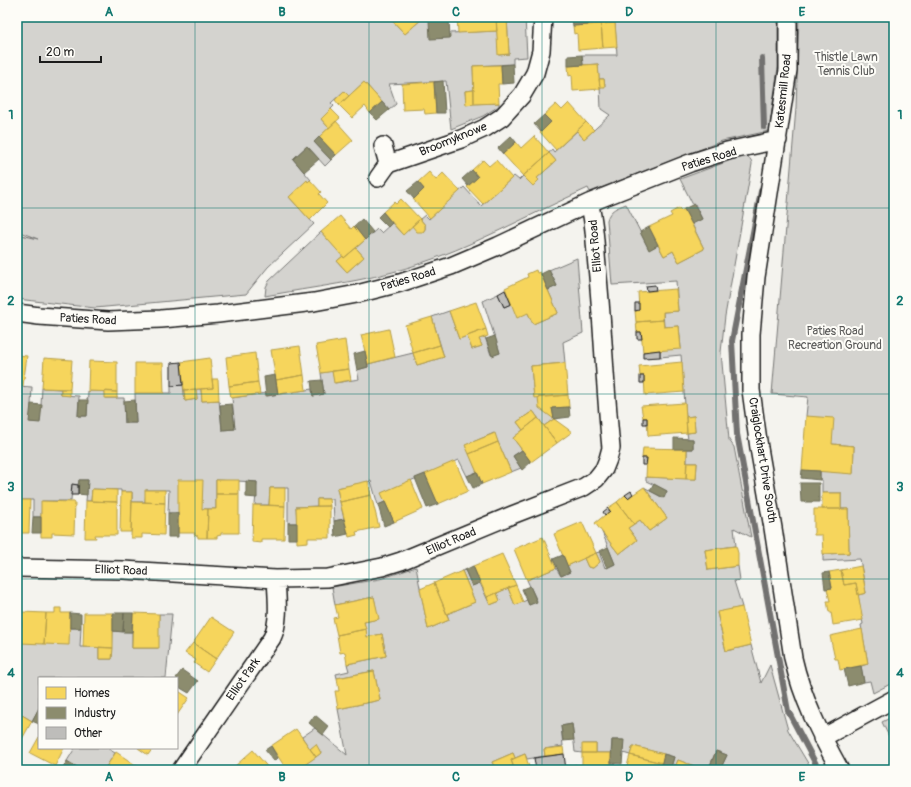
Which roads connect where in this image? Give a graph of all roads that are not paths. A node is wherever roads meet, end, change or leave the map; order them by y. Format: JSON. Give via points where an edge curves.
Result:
{"nodes":[{"id":1,"x":543,"y":17,"type":"edge"},
{"id":2,"x":788,"y":17,"type":"edge"},
{"id":3,"x":778,"y":140,"type":"junction"},
{"id":4,"x":383,"y":146,"type":"dead end"},
{"id":5,"x":388,"y":164,"type":"junction"},
{"id":6,"x":378,"y":178,"type":"dead end"},
{"id":7,"x":589,"y":203,"type":"junction"},
{"id":8,"x":17,"y":313,"type":"edge"},
{"id":9,"x":17,"y":568,"type":"edge"},
{"id":10,"x":276,"y":579,"type":"junction"},
{"id":11,"x":894,"y":699,"type":"edge"},
{"id":12,"x":822,"y":738,"type":"junction"},
{"id":13,"x":181,"y":770,"type":"edge"},
{"id":14,"x":840,"y":770,"type":"edge"}],
"edges":[{"from":1,"to":5,"type":"street","name":"Broomyknowe","via":[[541,51],[535,73],[522,95],[502,117],[485,128],[461,138]]},
{"from":2,"to":3,"type":"street","name":"Katesmill Road","via":[[788,70]]},
{"from":3,"to":7,"type":"street","name":"Paties Road","via":[[727,151],[690,163]]},
{"from":3,"to":12,"type":"street","name":"Craiglockhart Drive South","via":[[756,277],[751,334],[751,390],[793,658],[797,676]]},
{"from":4,"to":5,"type":"street"},
{"from":5,"to":6,"type":"street"},
{"from":7,"to":8,"type":"street","name":"Paties Road","via":[[451,266],[400,283],[321,301],[161,319],[108,321]]},
{"from":7,"to":10,"type":"street","name":"Elliot Road","via":[[600,294],[611,448],[604,469],[596,479],[584,487],[382,568],[328,578]]},
{"from":9,"to":10,"type":"street","name":"Elliot Road","via":[[123,570]]},
{"from":10,"to":13,"type":"street","name":"Elliot Park","via":[[275,632]]},
{"from":11,"to":12,"type":"street"},
{"from":12,"to":14,"type":"street","name":"Craiglockhart Drive South"}]}
